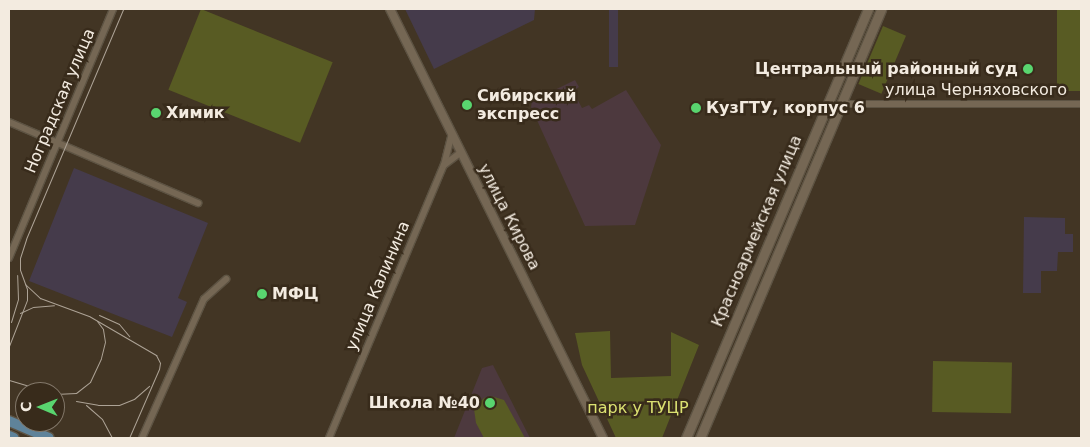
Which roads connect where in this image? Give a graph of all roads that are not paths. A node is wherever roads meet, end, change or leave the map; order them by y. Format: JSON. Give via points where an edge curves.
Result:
{"nodes":[{"id":1,"x":113,"y":9,"type":"edge"},
{"id":2,"x":390,"y":9,"type":"edge"},
{"id":3,"x":868,"y":9,"type":"edge"},
{"id":4,"x":881,"y":9,"type":"edge"},
{"id":5,"x":840,"y":104,"type":"junction"},
{"id":6,"x":1081,"y":104,"type":"edge"},
{"id":7,"x":9,"y":122,"type":"edge"},
{"id":8,"x":452,"y":133,"type":"junction"},
{"id":9,"x":57,"y":142,"type":"junction"},
{"id":10,"x":461,"y":152,"type":"junction"},
{"id":11,"x":444,"y":165,"type":"junction"},
{"id":12,"x":198,"y":203,"type":"dead end"},
{"id":13,"x":9,"y":258,"type":"edge"},
{"id":14,"x":226,"y":279,"type":"dead end"},
{"id":15,"x":9,"y":422,"type":"edge"},
{"id":16,"x":9,"y":436,"type":"edge"},
{"id":17,"x":14,"y":438,"type":"edge"},
{"id":18,"x":49,"y":438,"type":"edge"},
{"id":19,"x":142,"y":438,"type":"edge"},
{"id":20,"x":329,"y":438,"type":"edge"},
{"id":21,"x":603,"y":438,"type":"edge"},
{"id":22,"x":686,"y":438,"type":"edge"},
{"id":23,"x":700,"y":438,"type":"edge"}],
"edges":[{"from":1,"to":9,"type":"street","name":"Ноградская улица"},
{"from":2,"to":8,"type":"street","name":"улица Кирова"},
{"from":3,"to":22,"type":"main road","name":"Красноармейская улица"},
{"from":4,"to":5,"type":"main road","name":"Красноармейская улица"},
{"from":5,"to":6,"type":"street","name":"улица Черняховского"},
{"from":5,"to":23,"type":"main road","name":"Красноармейская улица"},
{"from":7,"to":9,"type":"street"},
{"from":8,"to":10,"type":"street","name":"улица Кирова"},
{"from":8,"to":11,"type":"street"},
{"from":9,"to":12,"type":"street"},
{"from":9,"to":13,"type":"street","name":"Ноградская улица"},
{"from":10,"to":11,"type":"street","name":"улица Калинина"},
{"from":10,"to":21,"type":"street","name":"улица Кирова"},
{"from":11,"to":20,"type":"street","name":"улица Калинина"},
{"from":14,"to":19,"type":"street","via":[[204,299]]},
{"from":15,"to":18,"type":"main road"},
{"from":16,"to":17,"type":"main road"}]}
